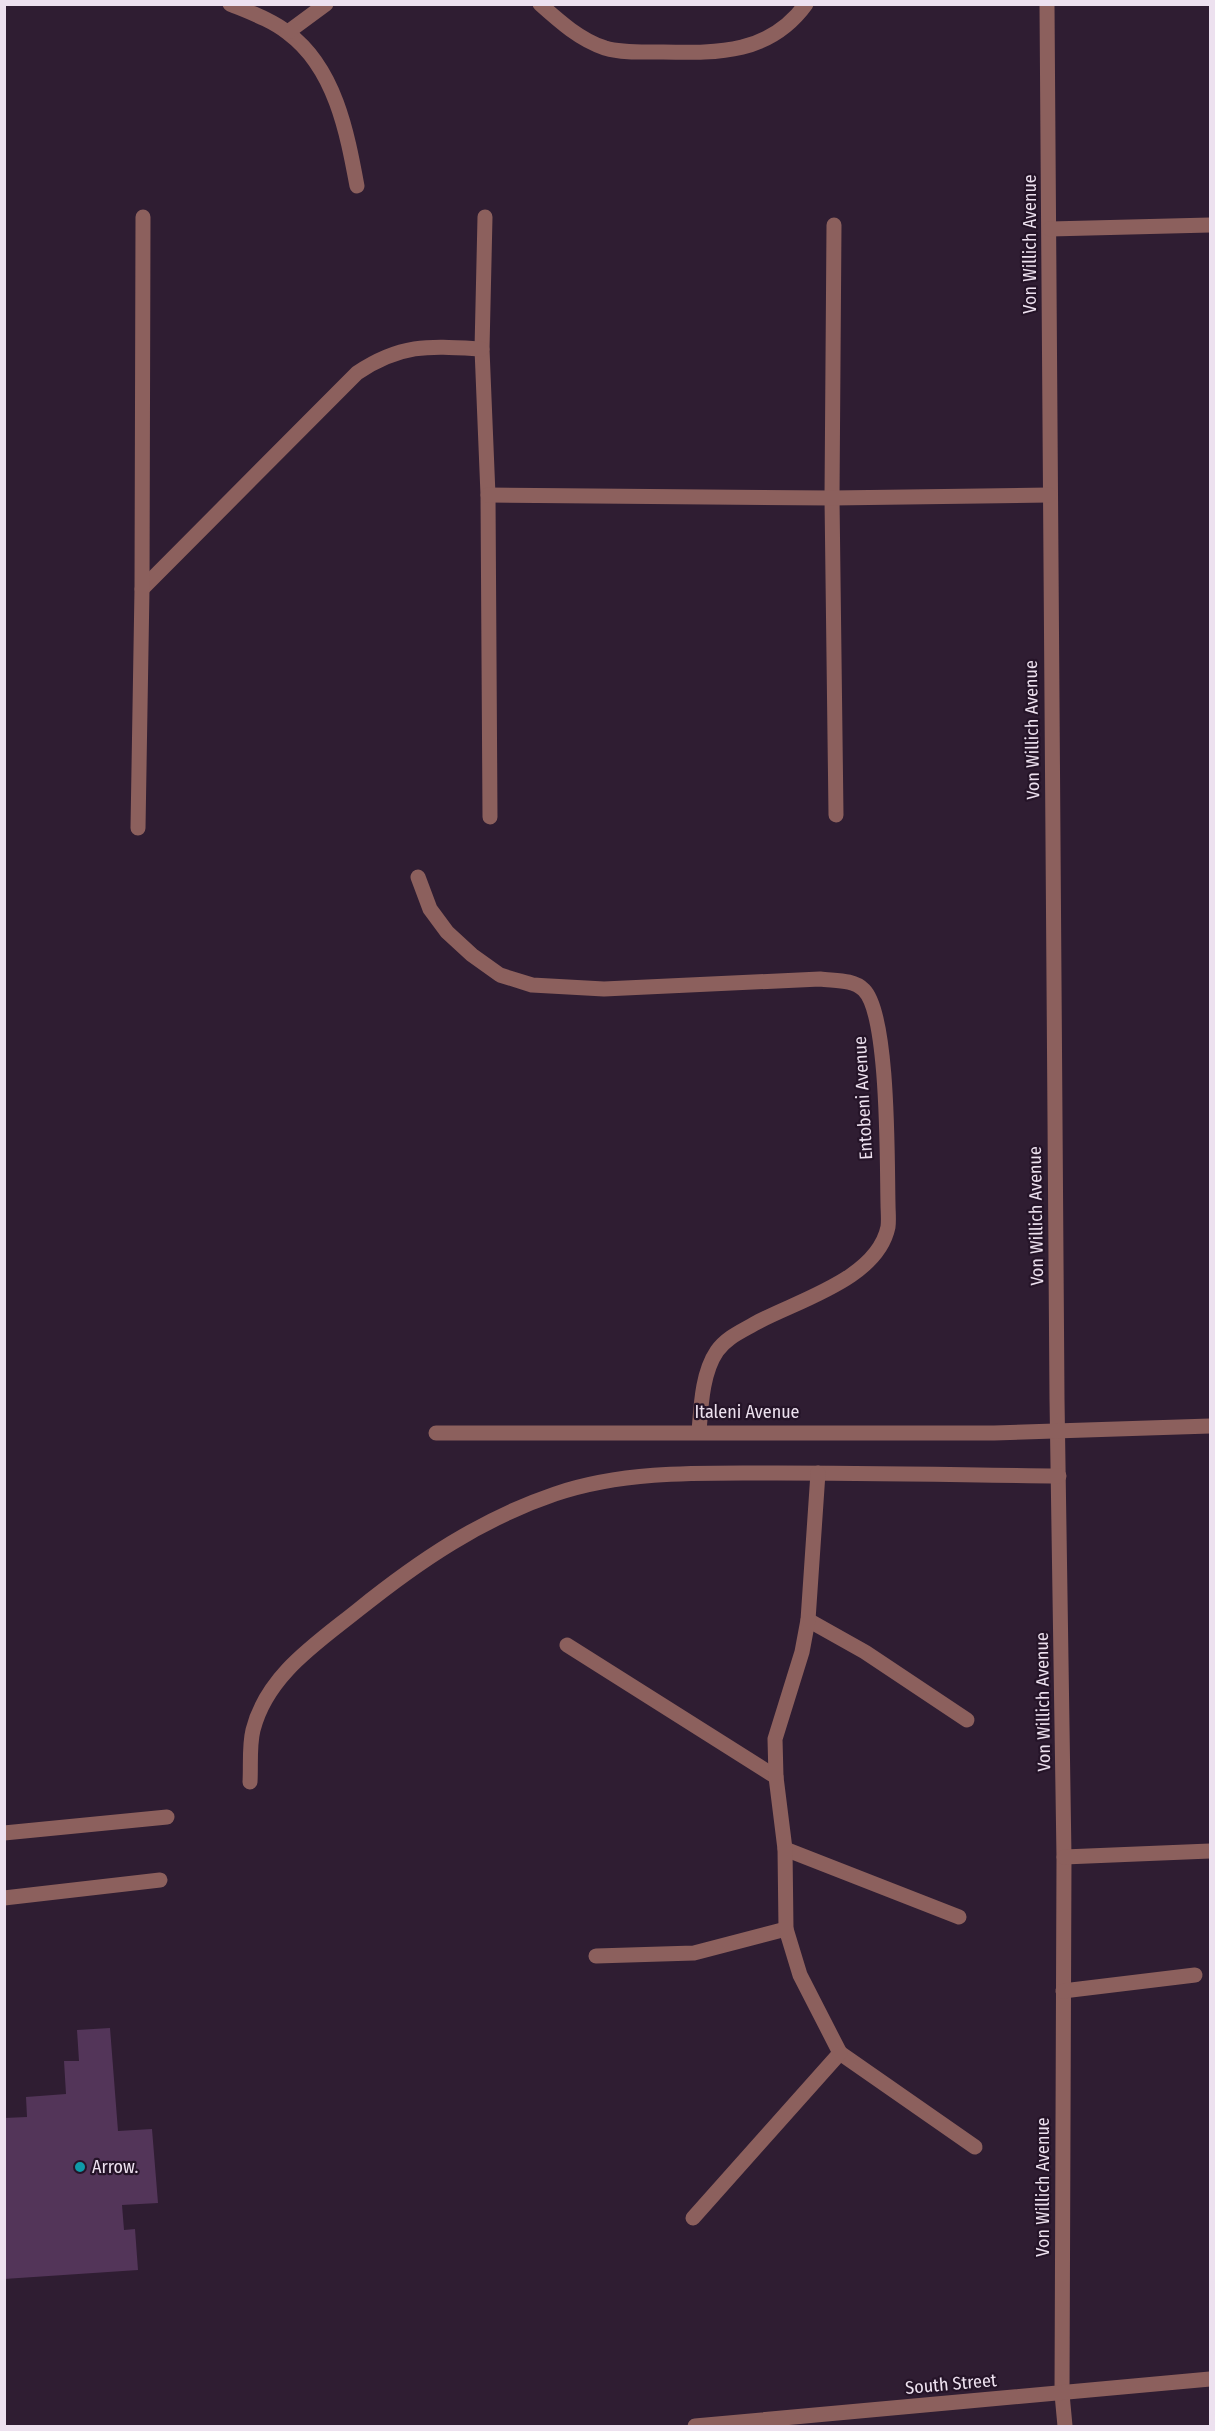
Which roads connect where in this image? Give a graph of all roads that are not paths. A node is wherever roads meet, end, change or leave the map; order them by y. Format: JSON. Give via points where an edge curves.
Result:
{"nodes":[{"id":1,"x":230,"y":4,"type":"edge"},
{"id":2,"x":326,"y":4,"type":"edge"},
{"id":3,"x":540,"y":4,"type":"edge"},
{"id":4,"x":806,"y":4,"type":"edge"},
{"id":5,"x":1047,"y":4,"type":"edge"},
{"id":6,"x":288,"y":32,"type":"junction"},
{"id":7,"x":357,"y":186,"type":"dead end"},
{"id":8,"x":142,"y":216,"type":"dead end"},
{"id":9,"x":485,"y":217,"type":"dead end"},
{"id":10,"x":834,"y":225,"type":"dead end"},
{"id":11,"x":1210,"y":225,"type":"edge"},
{"id":12,"x":1050,"y":229,"type":"junction"},
{"id":13,"x":482,"y":349,"type":"junction"},
{"id":14,"x":488,"y":495,"type":"junction"},
{"id":15,"x":1049,"y":495,"type":"junction"},
{"id":16,"x":832,"y":498,"type":"junction"},
{"id":17,"x":142,"y":589,"type":"junction"},
{"id":18,"x":836,"y":815,"type":"dead end"},
{"id":19,"x":490,"y":817,"type":"dead end"},
{"id":20,"x":138,"y":828,"type":"dead end"},
{"id":21,"x":418,"y":877,"type":"dead end"},
{"id":22,"x":1210,"y":1426,"type":"edge"},
{"id":23,"x":699,"y":1432,"type":"junction"},
{"id":24,"x":1058,"y":1432,"type":"junction"},
{"id":25,"x":436,"y":1433,"type":"dead end"},
{"id":26,"x":818,"y":1473,"type":"junction"},
{"id":27,"x":1059,"y":1476,"type":"junction"},
{"id":28,"x":808,"y":1620,"type":"junction"},
{"id":29,"x":567,"y":1645,"type":"dead end"},
{"id":30,"x":967,"y":1720,"type":"dead end"},
{"id":31,"x":776,"y":1777,"type":"junction"},
{"id":32,"x":250,"y":1782,"type":"dead end"},
{"id":33,"x":167,"y":1817,"type":"dead end"},
{"id":34,"x":4,"y":1833,"type":"edge"},
{"id":35,"x":784,"y":1849,"type":"junction"},
{"id":36,"x":1210,"y":1851,"type":"edge"},
{"id":37,"x":1064,"y":1857,"type":"junction"},
{"id":38,"x":160,"y":1880,"type":"dead end"},
{"id":39,"x":4,"y":1898,"type":"edge"},
{"id":40,"x":960,"y":1917,"type":"dead end"},
{"id":41,"x":786,"y":1929,"type":"junction"},
{"id":42,"x":596,"y":1956,"type":"dead end"},
{"id":43,"x":1195,"y":1975,"type":"dead end"},
{"id":44,"x":1063,"y":1991,"type":"junction"},
{"id":45,"x":840,"y":2053,"type":"junction"},
{"id":46,"x":975,"y":2147,"type":"dead end"},
{"id":47,"x":693,"y":2218,"type":"dead end"},
{"id":48,"x":1210,"y":2379,"type":"edge"},
{"id":49,"x":1062,"y":2394,"type":"junction"},
{"id":50,"x":695,"y":2427,"type":"edge"},
{"id":51,"x":1065,"y":2427,"type":"edge"}],
"edges":[{"from":1,"to":6,"type":"street"},
{"from":2,"to":6,"type":"street"},
{"from":3,"to":4,"type":"street","via":[[589,42],[606,49],[705,53],[742,48],[777,35]]},
{"from":5,"to":12,"type":"street","name":"Von Willich Avenue"},
{"from":6,"to":7,"type":"street","via":[[313,57],[333,95],[346,129]]},
{"from":8,"to":17,"type":"street"},
{"from":9,"to":13,"type":"street"},
{"from":10,"to":16,"type":"street"},
{"from":11,"to":12,"type":"street"},
{"from":12,"to":15,"type":"street","name":"Von Willich Avenue"},
{"from":13,"to":14,"type":"street"},
{"from":13,"to":17,"type":"street","via":[[399,350],[357,373]]},
{"from":14,"to":16,"type":"street"},
{"from":14,"to":19,"type":"street"},
{"from":15,"to":16,"type":"street"},
{"from":15,"to":24,"type":"street","name":"Von Willich Avenue"},
{"from":16,"to":18,"type":"street"},
{"from":17,"to":20,"type":"street"},
{"from":21,"to":23,"type":"street","name":"Entobeni Avenue","via":[[430,909],[447,932],[500,975],[532,985],[604,989],[820,980],[855,983],[872,1002],[881,1035],[888,1204],[888,1227],[880,1247],[867,1263],[844,1280],[723,1343],[706,1380]]},
{"from":22,"to":24,"type":"street","name":"Italeni Avenue"},
{"from":23,"to":24,"type":"street","name":"Italeni Avenue"},
{"from":23,"to":25,"type":"street","name":"Italeni Avenue"},
{"from":24,"to":27,"type":"street","name":"Von Willich Avenue"},
{"from":26,"to":27,"type":"street"},
{"from":26,"to":28,"type":"street"},
{"from":26,"to":32,"type":"street","via":[[703,1473],[612,1480],[557,1493],[480,1525],[410,1570],[295,1661],[265,1701],[253,1731]]},
{"from":27,"to":37,"type":"street","name":"Von Willich Avenue"},
{"from":28,"to":30,"type":"street","via":[[865,1652]]},
{"from":28,"to":31,"type":"street","via":[[776,1739]]},
{"from":29,"to":31,"type":"street"},
{"from":31,"to":35,"type":"street"},
{"from":33,"to":34,"type":"street"},
{"from":35,"to":40,"type":"street"},
{"from":35,"to":41,"type":"street"},
{"from":36,"to":37,"type":"street"},
{"from":37,"to":44,"type":"street","name":"Von Willich Avenue"},
{"from":38,"to":39,"type":"street"},
{"from":41,"to":42,"type":"street","via":[[694,1953]]},
{"from":41,"to":45,"type":"street","via":[[800,1975]]},
{"from":43,"to":44,"type":"street"},
{"from":44,"to":49,"type":"street","name":"Von Willich Avenue"},
{"from":45,"to":46,"type":"street"},
{"from":45,"to":47,"type":"street"},
{"from":48,"to":49,"type":"street","name":"South Street"},
{"from":49,"to":50,"type":"street","name":"South Street"},
{"from":49,"to":51,"type":"street","name":"Von Willich Avenue"}]}
